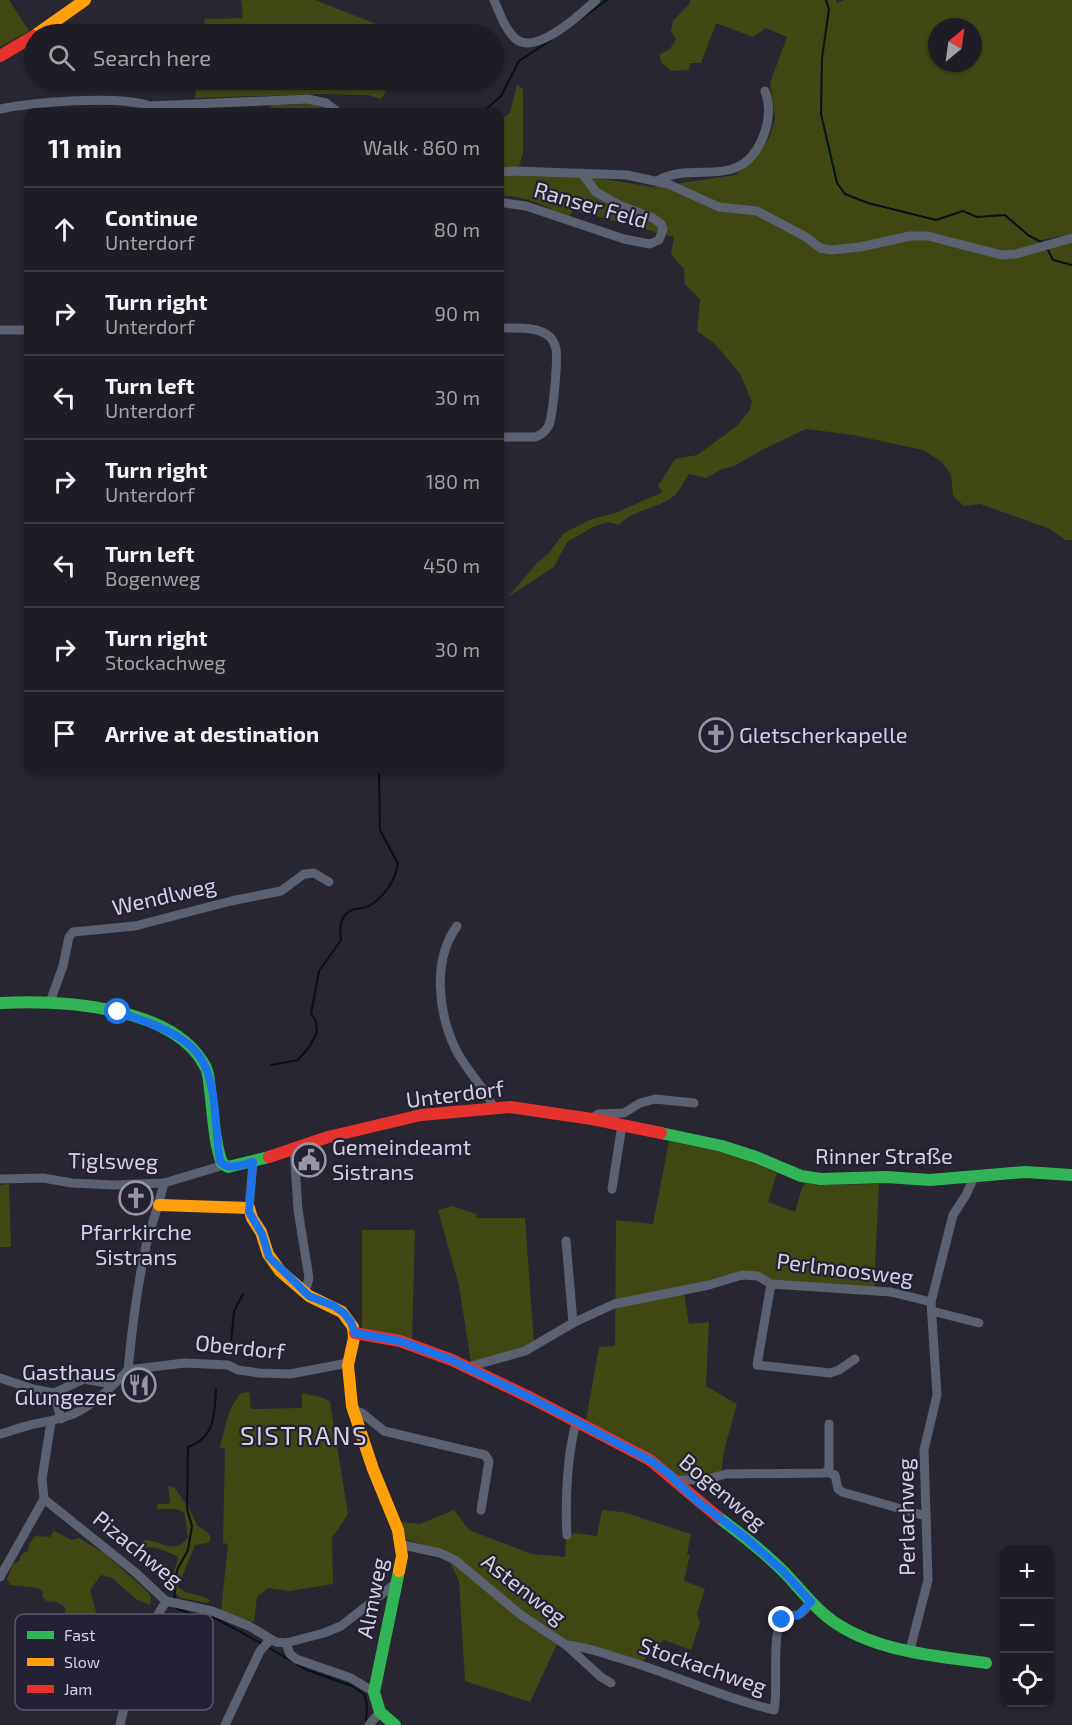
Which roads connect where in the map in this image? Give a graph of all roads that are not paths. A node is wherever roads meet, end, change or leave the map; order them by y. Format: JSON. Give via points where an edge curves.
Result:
{"nodes":[{"id":1,"x":85,"y":0,"type":"edge"},
{"id":2,"x":596,"y":0,"type":"edge"},
{"id":3,"x":495,"y":3,"type":"edge"},
{"id":4,"x":51,"y":24,"type":"edge"},
{"id":5,"x":24,"y":42,"type":"edge"},
{"id":6,"x":0,"y":56,"type":"edge"},
{"id":7,"x":765,"y":91,"type":"dead end"},
{"id":8,"x":333,"y":108,"type":"edge"},
{"id":9,"x":0,"y":109,"type":"edge"},
{"id":10,"x":504,"y":172,"type":"edge"},
{"id":11,"x":582,"y":173,"type":"junction"},
{"id":12,"x":657,"y":181,"type":"junction"},
{"id":13,"x":506,"y":203,"type":"dead end"},
{"id":14,"x":1072,"y":238,"type":"edge"},
{"id":15,"x":504,"y":328,"type":"edge"},
{"id":16,"x":0,"y":330,"type":"edge"},
{"id":17,"x":24,"y":330,"type":"edge"},
{"id":18,"x":504,"y":437,"type":"edge"},
{"id":19,"x":329,"y":882,"type":"dead end"},
{"id":20,"x":457,"y":926,"type":"dead end"},
{"id":21,"x":50,"y":1002,"type":"junction"},
{"id":22,"x":0,"y":1003,"type":"edge"},
{"id":23,"x":694,"y":1103,"type":"dead end"},
{"id":24,"x":494,"y":1108,"type":"junction"},
{"id":25,"x":592,"y":1119,"type":"junction"},
{"id":26,"x":622,"y":1125,"type":"junction"},
{"id":27,"x":294,"y":1147,"type":"junction"},
{"id":28,"x":253,"y":1162,"type":"junction"},
{"id":29,"x":225,"y":1165,"type":"junction"},
{"id":30,"x":1072,"y":1175,"type":"edge"},
{"id":31,"x":974,"y":1177,"type":"junction"},
{"id":32,"x":0,"y":1179,"type":"edge"},
{"id":33,"x":164,"y":1183,"type":"junction"},
{"id":34,"x":612,"y":1189,"type":"dead end"},
{"id":35,"x":159,"y":1205,"type":"junction"},
{"id":36,"x":249,"y":1208,"type":"junction"},
{"id":37,"x":566,"y":1241,"type":"dead end"},
{"id":38,"x":771,"y":1284,"type":"junction"},
{"id":39,"x":304,"y":1292,"type":"junction"},
{"id":40,"x":931,"y":1306,"type":"junction"},
{"id":41,"x":573,"y":1323,"type":"junction"},
{"id":42,"x":979,"y":1323,"type":"dead end"},
{"id":43,"x":355,"y":1333,"type":"junction"},
{"id":44,"x":855,"y":1359,"type":"dead end"},
{"id":45,"x":348,"y":1363,"type":"junction"},
{"id":46,"x":468,"y":1367,"type":"junction"},
{"id":47,"x":128,"y":1370,"type":"junction"},
{"id":48,"x":0,"y":1378,"type":"edge"},
{"id":49,"x":112,"y":1384,"type":"junction"},
{"id":50,"x":54,"y":1393,"type":"junction"},
{"id":51,"x":353,"y":1410,"type":"junction"},
{"id":52,"x":56,"y":1420,"type":"junction"},
{"id":53,"x":577,"y":1421,"type":"junction"},
{"id":54,"x":829,"y":1424,"type":"dead end"},
{"id":55,"x":0,"y":1434,"type":"edge"},
{"id":56,"x":827,"y":1472,"type":"junction"},
{"id":57,"x":676,"y":1480,"type":"junction"},
{"id":58,"x":44,"y":1499,"type":"junction"},
{"id":59,"x":480,"y":1510,"type":"dead end"},
{"id":60,"x":926,"y":1516,"type":"junction"},
{"id":61,"x":567,"y":1535,"type":"dead end"},
{"id":62,"x":403,"y":1545,"type":"junction"},
{"id":63,"x":0,"y":1577,"type":"edge"},
{"id":64,"x":396,"y":1583,"type":"junction"},
{"id":65,"x":166,"y":1601,"type":"junction"},
{"id":66,"x":811,"y":1602,"type":"junction"},
{"id":67,"x":158,"y":1614,"type":"edge"},
{"id":68,"x":286,"y":1643,"type":"junction"},
{"id":69,"x":267,"y":1644,"type":"junction"},
{"id":70,"x":566,"y":1646,"type":"junction"},
{"id":71,"x":910,"y":1650,"type":"junction"},
{"id":72,"x":986,"y":1663,"type":"dead end"},
{"id":73,"x":611,"y":1683,"type":"dead end"},
{"id":74,"x":374,"y":1692,"type":"junction"},
{"id":75,"x":123,"y":1710,"type":"edge"},
{"id":76,"x":374,"y":1719,"type":"edge"},
{"id":77,"x":120,"y":1725,"type":"edge"},
{"id":78,"x":225,"y":1725,"type":"edge"},
{"id":79,"x":395,"y":1725,"type":"edge"}],
"edges":[{"from":1,"to":4,"type":"street"},
{"from":2,"to":3,"type":"street","via":[[556,32],[529,43],[521,42],[511,33]]},
{"from":5,"to":6,"type":"street"},
{"from":7,"to":12,"type":"street","via":[[767,128],[746,162],[733,170],[674,174]]},
{"from":8,"to":9,"type":"street","via":[[308,99],[150,106],[138,102],[61,102]]},
{"from":10,"to":11,"type":"street"},
{"from":11,"to":12,"type":"street"},
{"from":11,"to":13,"type":"street","name":"Ranser Feld","via":[[596,192],[658,221],[663,229],[659,240],[650,244],[624,239]]},
{"from":12,"to":14,"type":"street","via":[[718,207],[757,211],[825,249],[842,251],[910,236],[928,236],[1002,255]]},
{"from":15,"to":18,"type":"street","via":[[543,333],[554,343],[556,353],[547,429],[536,437]]},
{"from":16,"to":17,"type":"street"},
{"from":19,"to":21,"type":"street","name":"Wendlweg","via":[[314,873],[304,873],[281,891],[135,926],[73,932]]},
{"from":20,"to":24,"type":"street","via":[[445,948],[443,1012],[457,1051]]},
{"from":21,"to":22,"type":"street"},
{"from":21,"to":29,"type":"street","via":[[118,1012],[166,1031],[194,1049],[208,1074],[220,1158]]},
{"from":23,"to":25,"type":"street","via":[[650,1099],[624,1113],[598,1114]]},
{"from":24,"to":25,"type":"street","name":"Unterdorf","via":[[528,1108]]},
{"from":24,"to":27,"type":"street","name":"Unterdorf","via":[[421,1115]]},
{"from":25,"to":26,"type":"street","name":"Unterdorf"},
{"from":26,"to":31,"type":"street","name":"Rinner Straße","via":[[732,1149],[801,1176],[821,1179]]},
{"from":26,"to":34,"type":"street"},
{"from":27,"to":28,"type":"street","name":"Unterdorf"},
{"from":27,"to":39,"type":"street","via":[[298,1210],[309,1278]]},
{"from":28,"to":29,"type":"street","name":"Unterdorf","via":[[236,1167]]},
{"from":28,"to":36,"type":"street"},
{"from":29,"to":33,"type":"street","name":"Tiglsweg"},
{"from":30,"to":31,"type":"street","name":"Rinner Straße","via":[[1025,1172]]},
{"from":31,"to":40,"type":"street","name":"Perlachweg","via":[[953,1215]]},
{"from":32,"to":33,"type":"street","name":"Tiglsweg","via":[[43,1178],[114,1185]]},
{"from":33,"to":35,"type":"street"},
{"from":35,"to":36,"type":"street"},
{"from":35,"to":47,"type":"street","via":[[146,1243]]},
{"from":36,"to":39,"type":"street","via":[[269,1257]]},
{"from":37,"to":41,"type":"street"},
{"from":38,"to":40,"type":"street","name":"Perlmoosweg","via":[[891,1292],[914,1296]]},
{"from":38,"to":41,"type":"street","name":"Perlmoosweg","via":[[758,1276],[742,1275],[614,1304]]},
{"from":38,"to":44,"type":"street","via":[[757,1365],[819,1374],[839,1370]]},
{"from":39,"to":43,"type":"street","via":[[344,1313]]},
{"from":40,"to":42,"type":"street"},
{"from":40,"to":60,"type":"street","name":"Perlachweg","via":[[937,1395],[924,1450]]},
{"from":41,"to":46,"type":"street","name":"Perlmoosweg","via":[[525,1351]]},
{"from":43,"to":45,"type":"street"},
{"from":43,"to":46,"type":"street","name":"Bogenweg","via":[[400,1341]]},
{"from":45,"to":47,"type":"street","name":"Oberdorf","via":[[290,1374],[184,1363]]},
{"from":45,"to":51,"type":"street"},
{"from":46,"to":53,"type":"street","name":"Bogenweg"},
{"from":47,"to":49,"type":"street"},
{"from":48,"to":50,"type":"street"},
{"from":49,"to":50,"type":"street","via":[[84,1379]]},
{"from":49,"to":52,"type":"street","via":[[91,1405]]},
{"from":50,"to":52,"type":"street"},
{"from":51,"to":59,"type":"street","via":[[384,1431],[485,1455],[489,1461]]},
{"from":51,"to":62,"type":"street","name":"Almweg"},
{"from":52,"to":55,"type":"street"},
{"from":52,"to":58,"type":"street","via":[[42,1479]]},
{"from":53,"to":57,"type":"street","name":"Bogenweg","via":[[650,1460]]},
{"from":53,"to":61,"type":"street","via":[[566,1512]]},
{"from":54,"to":56,"type":"street"},
{"from":56,"to":57,"type":"street","via":[[726,1474],[704,1480]]},
{"from":56,"to":60,"type":"street","via":[[836,1475],[842,1492]]},
{"from":57,"to":66,"type":"street","name":"Bogenweg","via":[[754,1545]]},
{"from":58,"to":63,"type":"street"},
{"from":58,"to":65,"type":"street","name":"Pizachweg"},
{"from":60,"to":71,"type":"street","name":"Perlachweg","via":[[928,1580]]},
{"from":62,"to":64,"type":"street","name":"Almweg"},
{"from":62,"to":70,"type":"street","name":"Astenweg","via":[[455,1560],[521,1615]]},
{"from":64,"to":68,"type":"street","name":"Pizachweg","via":[[341,1626]]},
{"from":64,"to":74,"type":"street","name":"Almweg"},
{"from":65,"to":67,"type":"street"},
{"from":65,"to":69,"type":"street","name":"Pizachweg","via":[[212,1611],[249,1626]]},
{"from":66,"to":70,"type":"street","name":"Stockachweg","via":[[798,1615],[782,1620],[775,1646],[774,1710],[710,1691],[643,1664]]},
{"from":66,"to":71,"type":"street","name":"Bogenweg","via":[[838,1625],[860,1637]]},
{"from":68,"to":69,"type":"street","name":"Pizachweg"},
{"from":68,"to":74,"type":"street","via":[[296,1659],[351,1678]]},
{"from":69,"to":78,"type":"street"},
{"from":70,"to":73,"type":"street","name":"Astenweg"},
{"from":71,"to":72,"type":"street","name":"Bogenweg"},
{"from":74,"to":76,"type":"street","name":"Almweg"},
{"from":75,"to":77,"type":"street"},
{"from":76,"to":79,"type":"street"}]}
